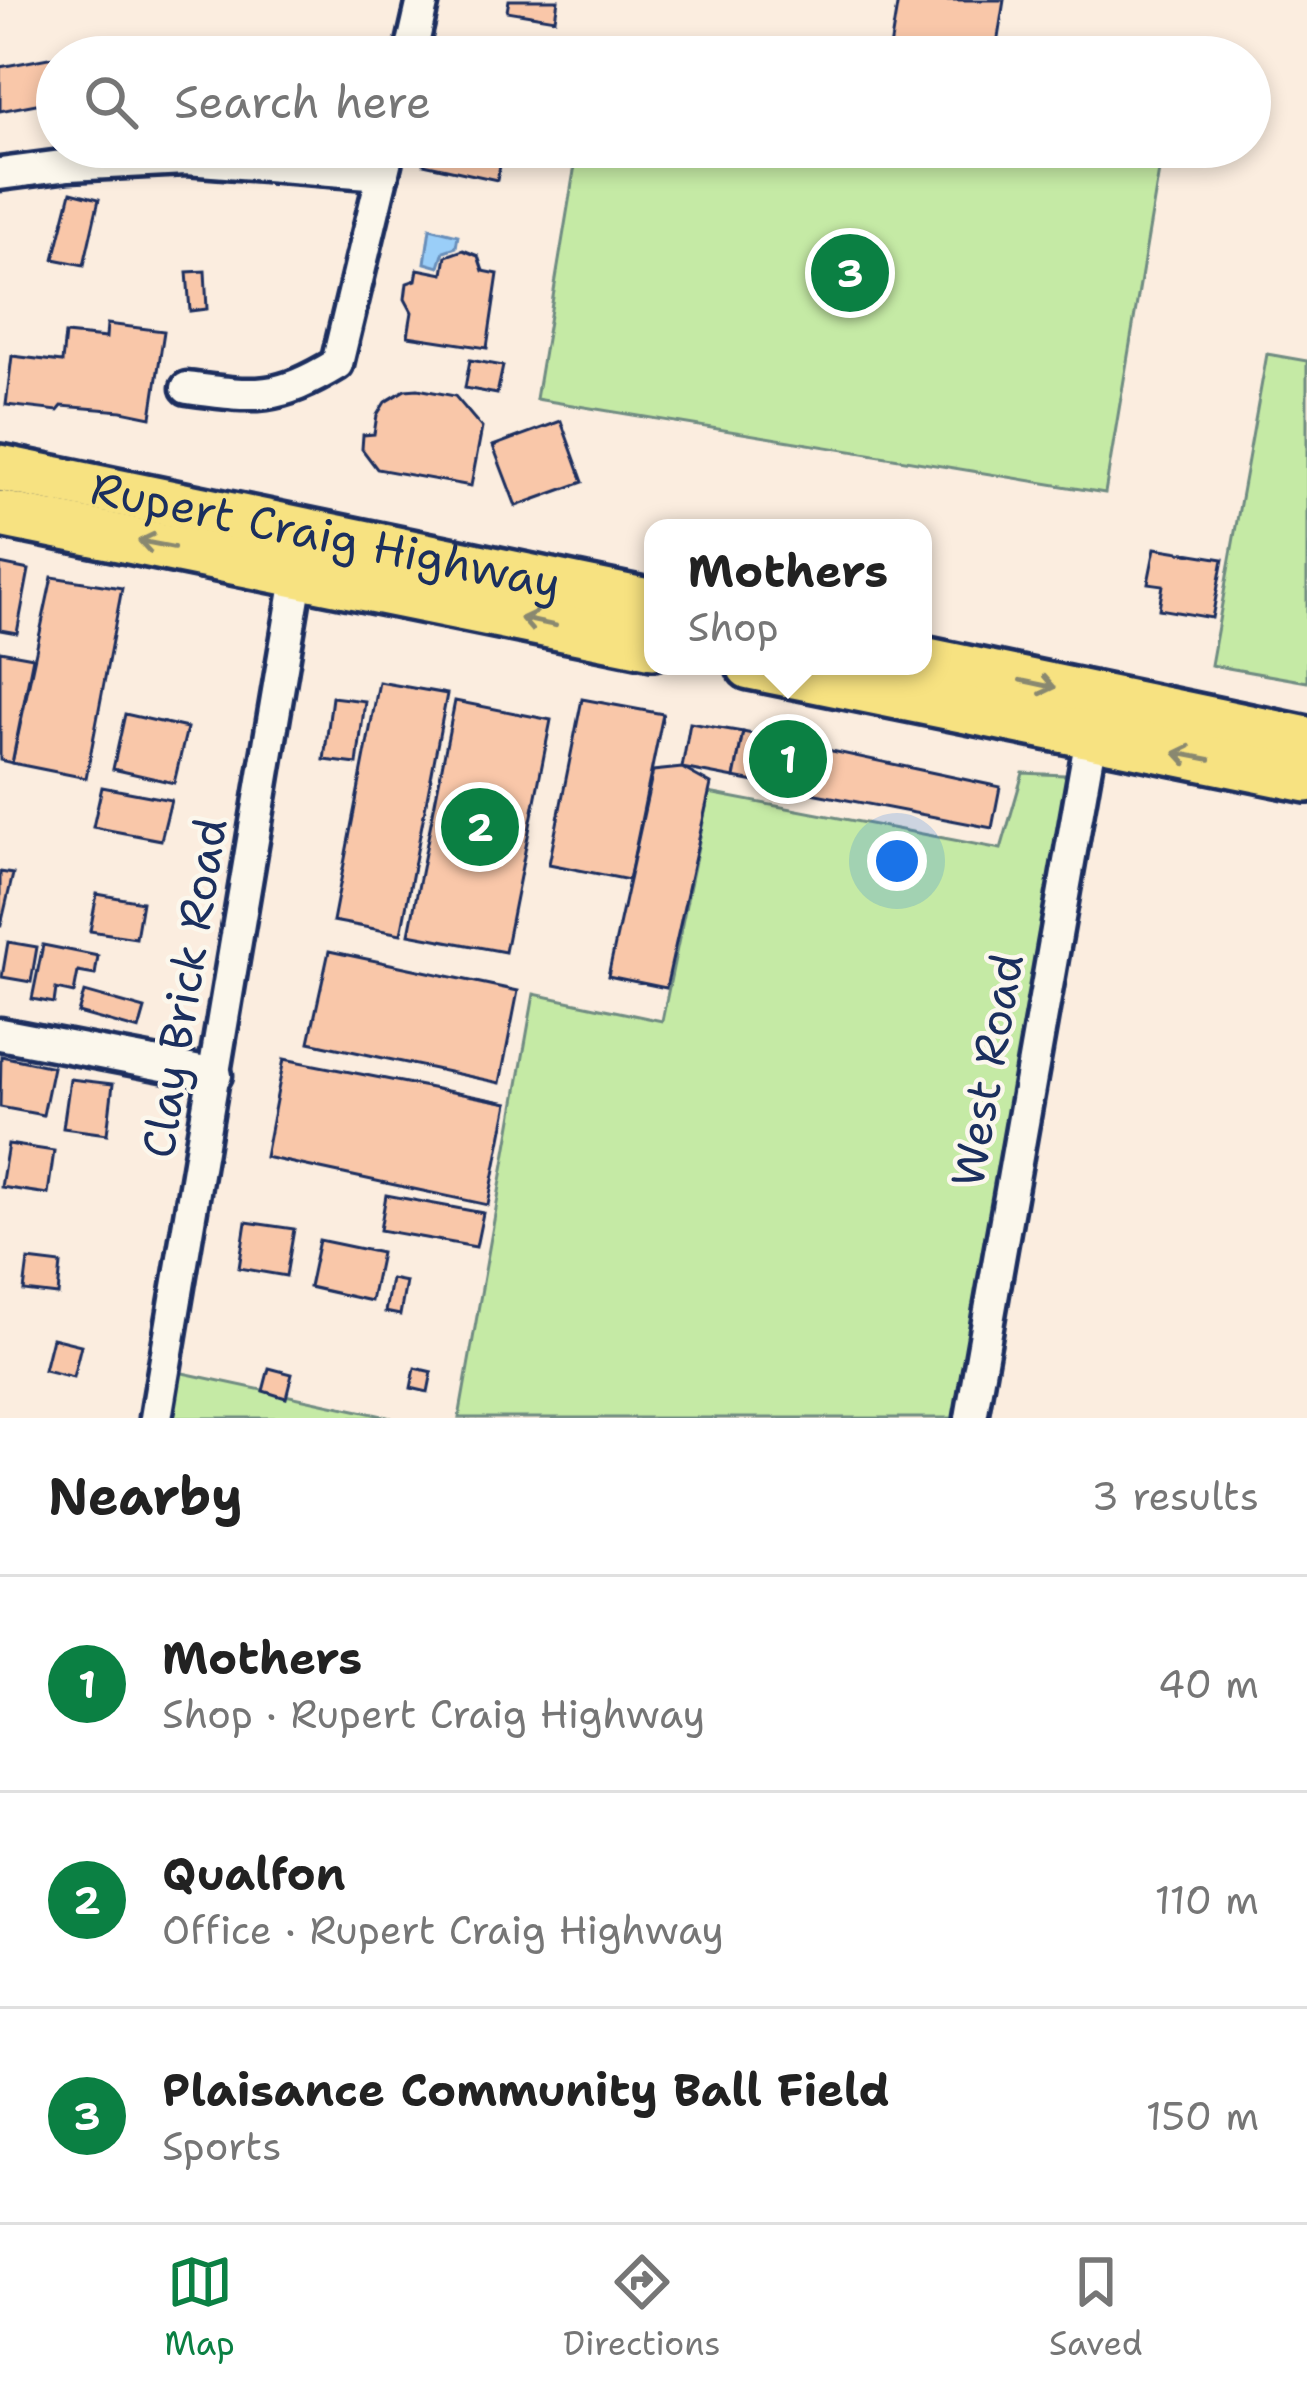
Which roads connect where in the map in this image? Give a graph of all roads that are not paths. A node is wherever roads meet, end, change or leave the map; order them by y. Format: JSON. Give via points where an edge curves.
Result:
{"nodes":[{"id":1,"x":423,"y":0,"type":"edge"},
{"id":2,"x":415,"y":36,"type":"edge"},
{"id":3,"x":46,"y":168,"type":"edge"},
{"id":4,"x":384,"y":168,"type":"edge"},
{"id":5,"x":0,"y":174,"type":"edge"},
{"id":6,"x":187,"y":388,"type":"dead end"},
{"id":7,"x":0,"y":468,"type":"edge"},
{"id":8,"x":0,"y":514,"type":"edge"},
{"id":9,"x":298,"y":572,"type":"junction"},
{"id":10,"x":644,"y":601,"type":"edge"},
{"id":11,"x":644,"y":644,"type":"edge"},
{"id":12,"x":932,"y":662,"type":"edge"},
{"id":13,"x":793,"y":675,"type":"edge"},
{"id":14,"x":1091,"y":737,"type":"junction"},
{"id":15,"x":1307,"y":740,"type":"edge"},
{"id":16,"x":1307,"y":779,"type":"edge"},
{"id":17,"x":0,"y":1034,"type":"edge"},
{"id":18,"x":216,"y":1076,"type":"junction"},
{"id":19,"x":156,"y":1418,"type":"edge"},
{"id":20,"x":971,"y":1418,"type":"edge"}],
"edges":[{"from":1,"to":2,"type":"street"},
{"from":3,"to":5,"type":"street"},
{"from":4,"to":6,"type":"street","via":[[337,364],[261,397]]},
{"from":7,"to":10,"type":"main road","name":"Rupert Craig Highway"},
{"from":9,"to":8,"type":"main road","name":"Rupert Craig Highway","one_way":true},
{"from":11,"to":9,"type":"main road","name":"Rupert Craig Highway","one_way":true},
{"from":9,"to":18,"type":"street","name":"Clay Brick Road"},
{"from":12,"to":15,"type":"main road","one_way":true},
{"from":13,"to":14,"type":"main road"},
{"from":16,"to":14,"type":"main road","one_way":true},
{"from":14,"to":20,"type":"street","name":"West Road"},
{"from":17,"to":18,"type":"street"},
{"from":18,"to":19,"type":"street","name":"Clay Brick Road"}]}
